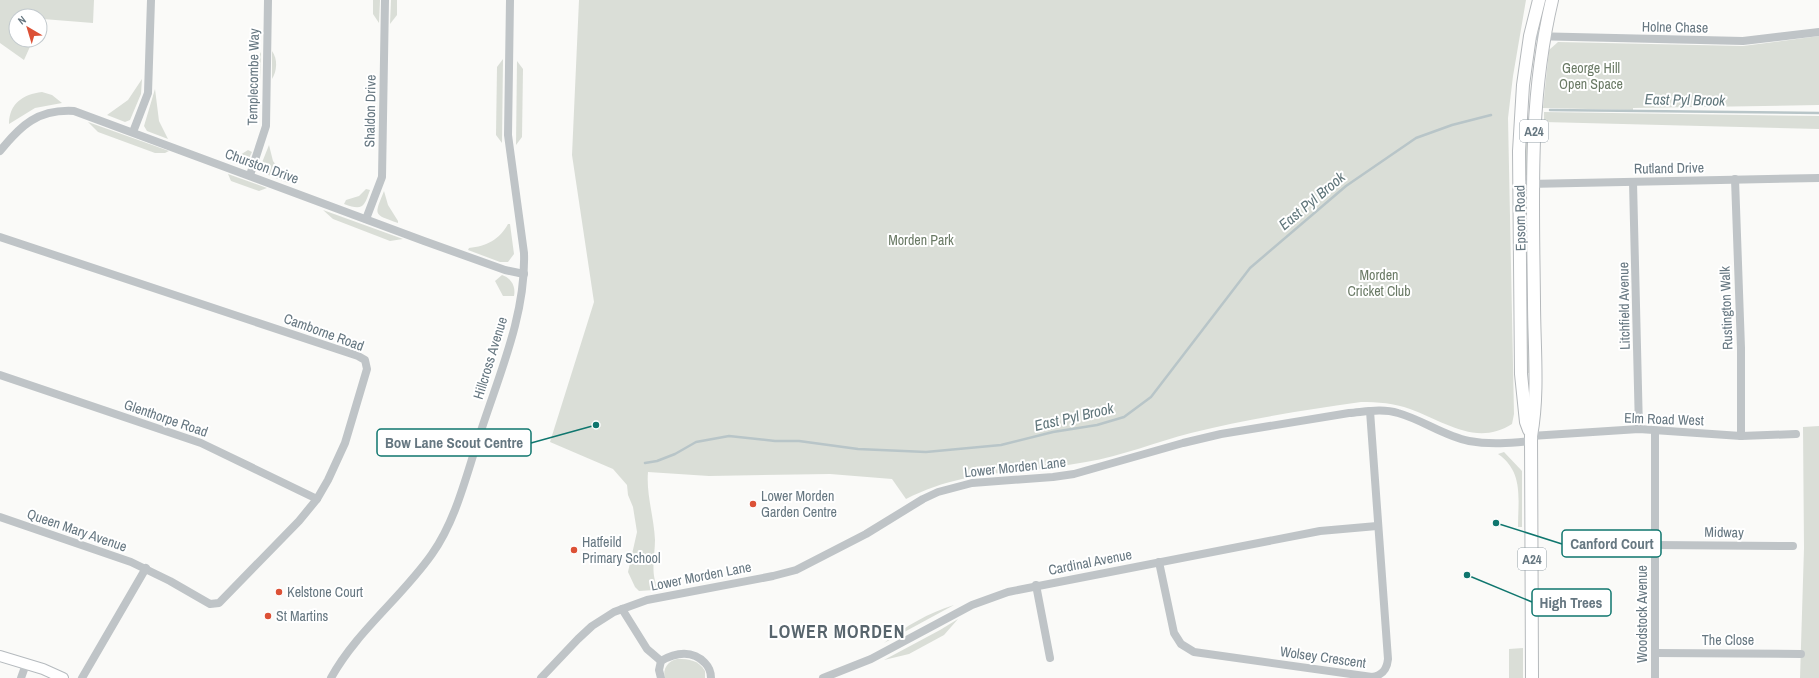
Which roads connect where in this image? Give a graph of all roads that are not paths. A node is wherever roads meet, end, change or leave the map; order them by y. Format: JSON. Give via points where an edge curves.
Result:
{"nodes":[{"id":1,"x":151,"y":0,"type":"edge"},
{"id":2,"x":268,"y":0,"type":"edge"},
{"id":3,"x":385,"y":0,"type":"edge"},
{"id":4,"x":510,"y":0,"type":"edge"},
{"id":5,"x":1539,"y":0,"type":"edge"},
{"id":6,"x":1552,"y":0,"type":"edge"},
{"id":7,"x":1819,"y":32,"type":"edge"},
{"id":8,"x":1530,"y":36,"type":"junction"},
{"id":9,"x":1543,"y":37,"type":"junction"},
{"id":10,"x":133,"y":132,"type":"junction"},
{"id":11,"x":0,"y":151,"type":"edge"},
{"id":12,"x":250,"y":175,"type":"junction"},
{"id":13,"x":1819,"y":178,"type":"edge"},
{"id":14,"x":1735,"y":180,"type":"junction"},
{"id":15,"x":1633,"y":182,"type":"junction"},
{"id":16,"x":1532,"y":184,"type":"junction"},
{"id":17,"x":1520,"y":185,"type":"junction"},
{"id":18,"x":366,"y":219,"type":"junction"},
{"id":19,"x":0,"y":237,"type":"edge"},
{"id":20,"x":524,"y":274,"type":"junction"},
{"id":21,"x":0,"y":375,"type":"edge"},
{"id":22,"x":1370,"y":411,"type":"junction"},
{"id":23,"x":1639,"y":430,"type":"junction"},
{"id":24,"x":1655,"y":431,"type":"junction"},
{"id":25,"x":1796,"y":434,"type":"dead end"},
{"id":26,"x":1741,"y":436,"type":"junction"},
{"id":27,"x":1531,"y":438,"type":"junction"},
{"id":28,"x":317,"y":499,"type":"junction"},
{"id":29,"x":0,"y":517,"type":"edge"},
{"id":30,"x":1377,"y":526,"type":"junction"},
{"id":31,"x":1655,"y":544,"type":"junction"},
{"id":32,"x":1793,"y":546,"type":"dead end"},
{"id":33,"x":1159,"y":562,"type":"junction"},
{"id":34,"x":146,"y":568,"type":"junction"},
{"id":35,"x":1036,"y":585,"type":"junction"},
{"id":36,"x":223,"y":601,"type":"joint"},
{"id":37,"x":622,"y":609,"type":"junction"},
{"id":38,"x":1655,"y":653,"type":"junction"},
{"id":39,"x":1801,"y":654,"type":"dead end"},
{"id":40,"x":0,"y":656,"type":"edge"},
{"id":41,"x":1050,"y":658,"type":"dead end"},
{"id":42,"x":661,"y":661,"type":"junction"},
{"id":43,"x":26,"y":664,"type":"junction"},
{"id":44,"x":21,"y":678,"type":"edge"},
{"id":45,"x":63,"y":678,"type":"edge"},
{"id":46,"x":82,"y":678,"type":"edge"},
{"id":47,"x":331,"y":678,"type":"edge"},
{"id":48,"x":541,"y":678,"type":"edge"},
{"id":49,"x":661,"y":678,"type":"edge"},
{"id":50,"x":711,"y":678,"type":"edge"},
{"id":51,"x":824,"y":678,"type":"edge"},
{"id":52,"x":1532,"y":678,"type":"edge"},
{"id":53,"x":1655,"y":678,"type":"edge"}],
"edges":[{"from":1,"to":10,"type":"street","via":[[148,93]]},
{"from":2,"to":12,"type":"street","name":"Templecombe Way","via":[[266,126]]},
{"from":3,"to":18,"type":"street","name":"Shaldon Drive","via":[[382,177]]},
{"from":4,"to":20,"type":"street","name":"Hillcross Avenue","via":[[508,135],[524,253]]},
{"from":5,"to":8,"type":"highway","name":"Epsom Road","number":"A24"},
{"from":6,"to":9,"type":"highway","name":"Epsom Road","number":"A24"},
{"from":7,"to":9,"type":"street","name":"Holne Chase","via":[[1743,41]]},
{"from":8,"to":9,"type":"street","name":"Holne Chase"},
{"from":8,"to":17,"type":"highway","name":"Epsom Road","number":"A24","via":[[1520,124]]},
{"from":9,"to":16,"type":"highway","name":"Epsom Road","number":"A24","via":[[1537,83]]},
{"from":10,"to":11,"type":"street","name":"Churston Drive","via":[[74,111],[55,112],[26,123]]},
{"from":10,"to":12,"type":"street","name":"Churston Drive"},
{"from":12,"to":18,"type":"street","name":"Churston Drive"},
{"from":13,"to":14,"type":"street","name":"Rutland Drive"},
{"from":14,"to":15,"type":"street","name":"Rutland Drive"},
{"from":14,"to":26,"type":"street","name":"Rustington Walk","via":[[1741,348]]},
{"from":15,"to":16,"type":"street","name":"Rutland Drive"},
{"from":15,"to":23,"type":"street","name":"Litchfield Avenue"},
{"from":16,"to":17,"type":"street","name":"Rutland Drive"},
{"from":16,"to":27,"type":"highway","name":"Epsom Road","number":"A24","via":[[1535,373]]},
{"from":17,"to":27,"type":"highway","name":"Epsom Road","number":"A24","via":[[1521,374],[1526,422]]},
{"from":18,"to":20,"type":"street","name":"Churston Drive"},
{"from":19,"to":28,"type":"street","name":"Camborne Road","via":[[362,358],[367,365],[367,372],[349,431]]},
{"from":20,"to":47,"type":"street","name":"Hillcross Avenue","via":[[511,337],[458,501],[446,529],[432,555],[349,651]]},
{"from":21,"to":28,"type":"street","name":"Glenthorpe Road","via":[[201,443]]},
{"from":22,"to":27,"type":"street","name":"Lower Morden Lane","via":[[1397,412],[1470,441],[1506,443]]},
{"from":22,"to":30,"type":"street","name":"Wolsey Crescent"},
{"from":22,"to":37,"type":"street","name":"Lower Morden Lane","via":[[1221,434],[1074,474],[953,487],[923,499],[866,534],[796,570],[661,596]]},
{"from":23,"to":24,"type":"street","name":"Elm Road West"},
{"from":23,"to":27,"type":"street","name":"Elm Road West"},
{"from":24,"to":26,"type":"street","name":"Elm Road West"},
{"from":24,"to":31,"type":"street","name":"Woodstock Avenue"},
{"from":25,"to":26,"type":"street","name":"Elm Road West"},
{"from":27,"to":52,"type":"highway","name":"Epsom Road","number":"A24"},
{"from":28,"to":36,"type":"street","name":"Camborne Road"},
{"from":29,"to":34,"type":"street","name":"Queen Mary Avenue"},
{"from":30,"to":33,"type":"street","name":"Cardinal Avenue","via":[[1320,531]]},
{"from":30,"to":33,"type":"street","name":"Wolsey Crescent","via":[[1388,659],[1384,672],[1372,677],[1186,649],[1177,639],[1171,626]]},
{"from":31,"to":32,"type":"street","name":"Midway"},
{"from":31,"to":38,"type":"street","name":"Woodstock Avenue"},
{"from":33,"to":35,"type":"street","name":"Cardinal Avenue"},
{"from":34,"to":36,"type":"street","name":"Queen Mary Avenue","via":[[210,604],[215,605]]},
{"from":34,"to":46,"type":"street"},
{"from":35,"to":41,"type":"street"},
{"from":35,"to":51,"type":"street","name":"Cardinal Avenue","via":[[972,605],[871,659]]},
{"from":37,"to":42,"type":"street","via":[[647,649]]},
{"from":37,"to":48,"type":"street","name":"Lower Morden Lane","via":[[592,626]]},
{"from":38,"to":39,"type":"street","name":"The Close"},
{"from":38,"to":53,"type":"street","name":"Woodstock Avenue"},
{"from":40,"to":43,"type":"main road"},
{"from":42,"to":49,"type":"street"},
{"from":42,"to":50,"type":"street","via":[[674,654],[691,654],[707,665]]},
{"from":43,"to":44,"type":"street"},
{"from":43,"to":45,"type":"main road"}]}
